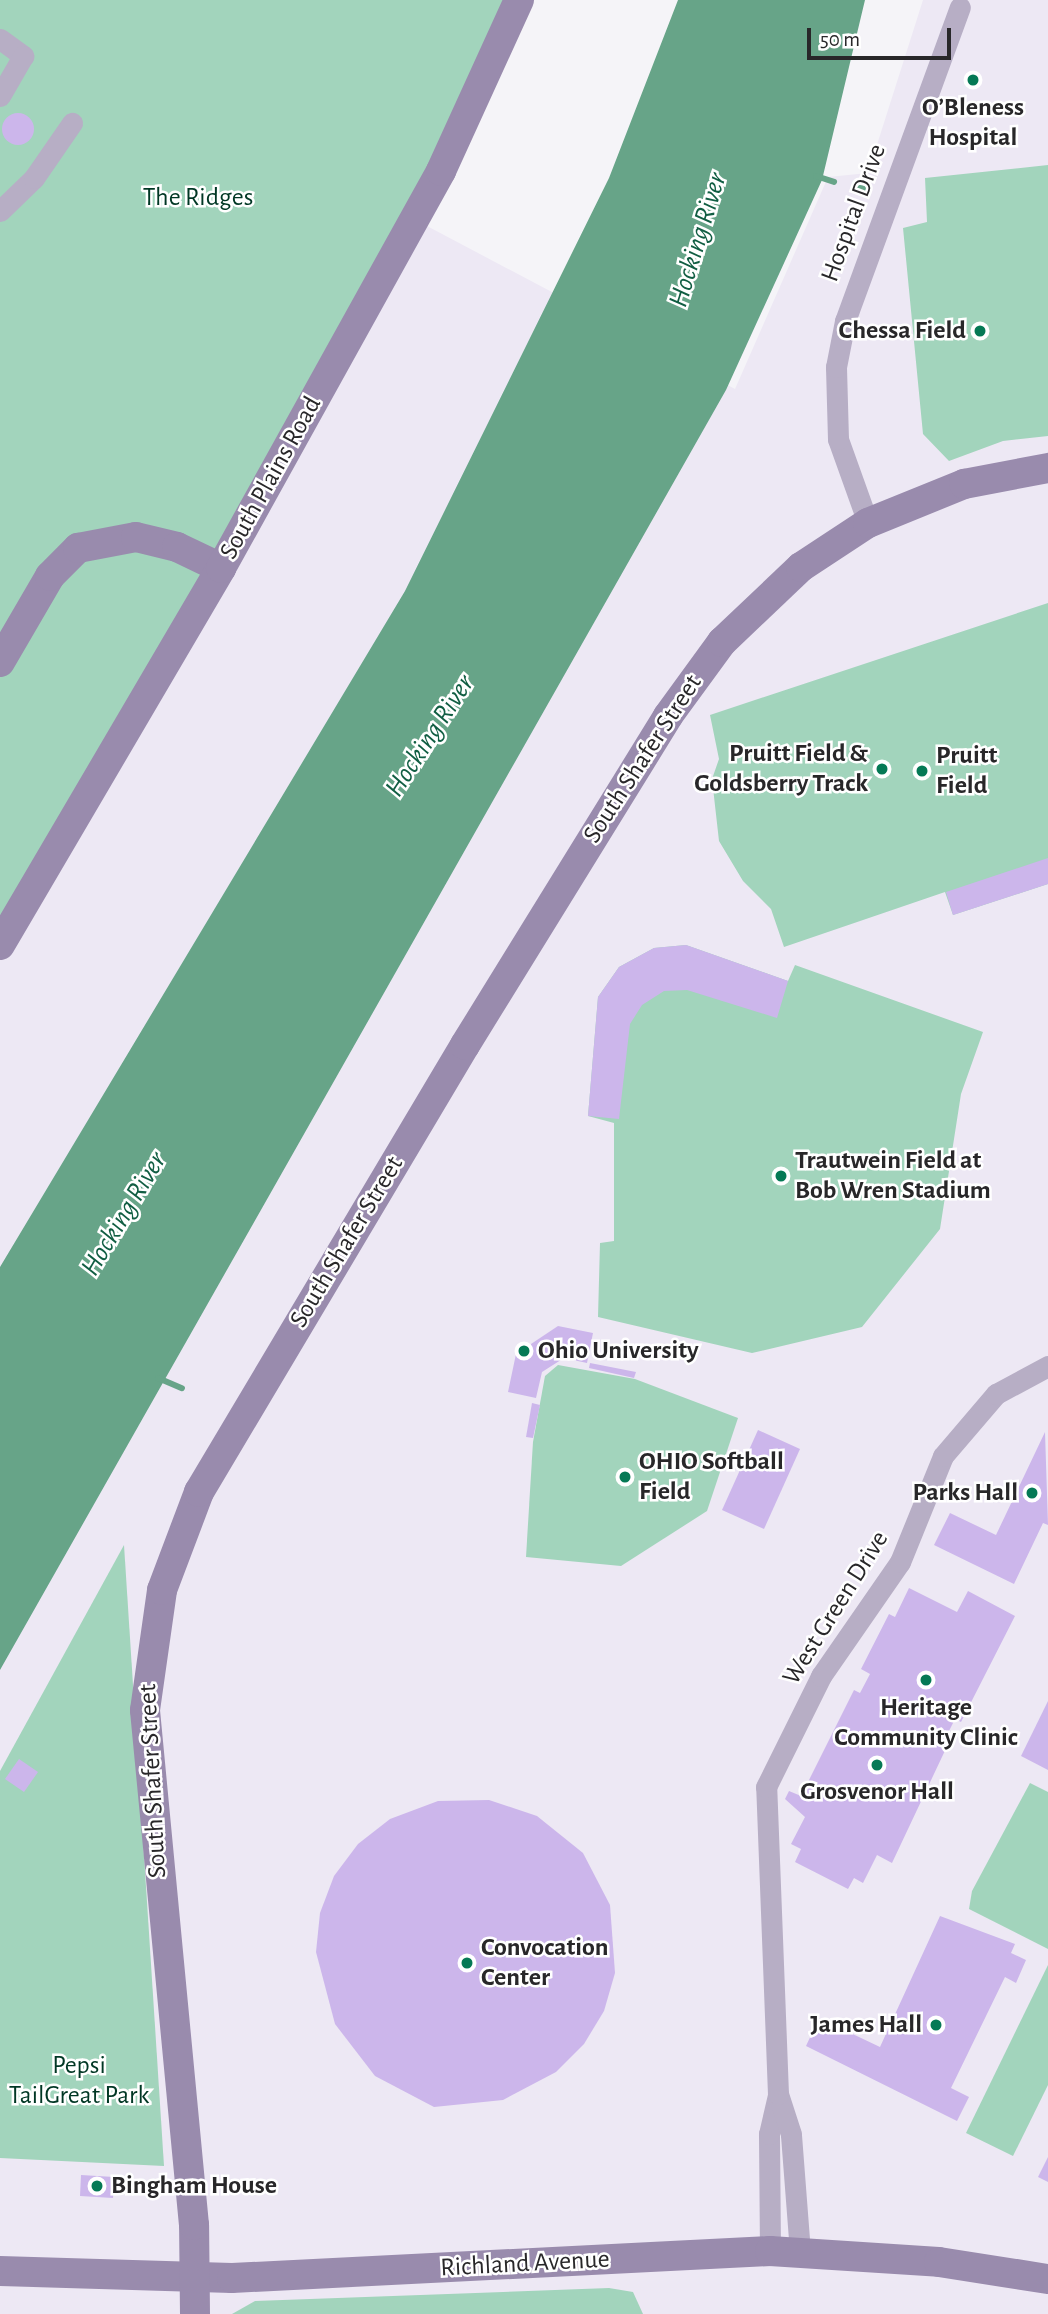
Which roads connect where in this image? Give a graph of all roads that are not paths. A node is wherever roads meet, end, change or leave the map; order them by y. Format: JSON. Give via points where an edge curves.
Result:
{"nodes":[{"id":1,"x":519,"y":0,"type":"edge"},
{"id":2,"x":960,"y":7,"type":"dead end"},
{"id":3,"x":0,"y":39,"type":"edge"},
{"id":4,"x":0,"y":96,"type":"edge"},
{"id":5,"x":72,"y":123,"type":"dead end"},
{"id":6,"x":0,"y":211,"type":"edge"},
{"id":7,"x":1048,"y":468,"type":"edge"},
{"id":8,"x":868,"y":523,"type":"junction"},
{"id":9,"x":220,"y":568,"type":"junction"},
{"id":10,"x":0,"y":663,"type":"edge"},
{"id":11,"x":0,"y":945,"type":"edge"},
{"id":12,"x":1048,"y":1366,"type":"edge"},
{"id":13,"x":778,"y":2094,"type":"junction"},
{"id":14,"x":769,"y":2251,"type":"junction"},
{"id":15,"x":800,"y":2252,"type":"junction"},
{"id":16,"x":0,"y":2271,"type":"edge"},
{"id":17,"x":194,"y":2277,"type":"junction"},
{"id":18,"x":1048,"y":2279,"type":"edge"},
{"id":19,"x":195,"y":2314,"type":"edge"}],
"edges":[{"from":1,"to":9,"type":"street","name":"South Plains Road","via":[[441,171]]},
{"from":2,"to":8,"type":"street","name":"Hospital Drive","via":[[850,309],[836,367],[838,439]]},
{"from":3,"to":4,"type":"street","via":[[23,56]]},
{"from":5,"to":6,"type":"street","via":[[34,178]]},
{"from":7,"to":8,"type":"street","name":"South Shafer Street","via":[[964,484]]},
{"from":8,"to":17,"type":"street","name":"South Shafer Street","via":[[759,603],[685,691],[301,1319],[199,1492],[175,1547],[153,1629],[145,1710]]},
{"from":9,"to":10,"type":"street","via":[[177,547],[136,537],[78,548],[50,576]]},
{"from":9,"to":11,"type":"street","name":"South Plains Road"},
{"from":12,"to":13,"type":"street","name":"West Green Drive","via":[[996,1394],[943,1456],[900,1562],[821,1676],[766,1787]]},
{"from":13,"to":14,"type":"street","name":"West Green Drive","via":[[769,2134]]},
{"from":13,"to":15,"type":"street","name":"West Green Drive","via":[[791,2134]]},
{"from":14,"to":15,"type":"street","name":"Richland Avenue"},
{"from":14,"to":17,"type":"street","name":"Richland Avenue"},
{"from":15,"to":18,"type":"street","name":"Richland Avenue","via":[[939,2262]]},
{"from":16,"to":17,"type":"street","name":"Richland Avenue"},
{"from":17,"to":19,"type":"street","name":"South Shafer Street"}]}
